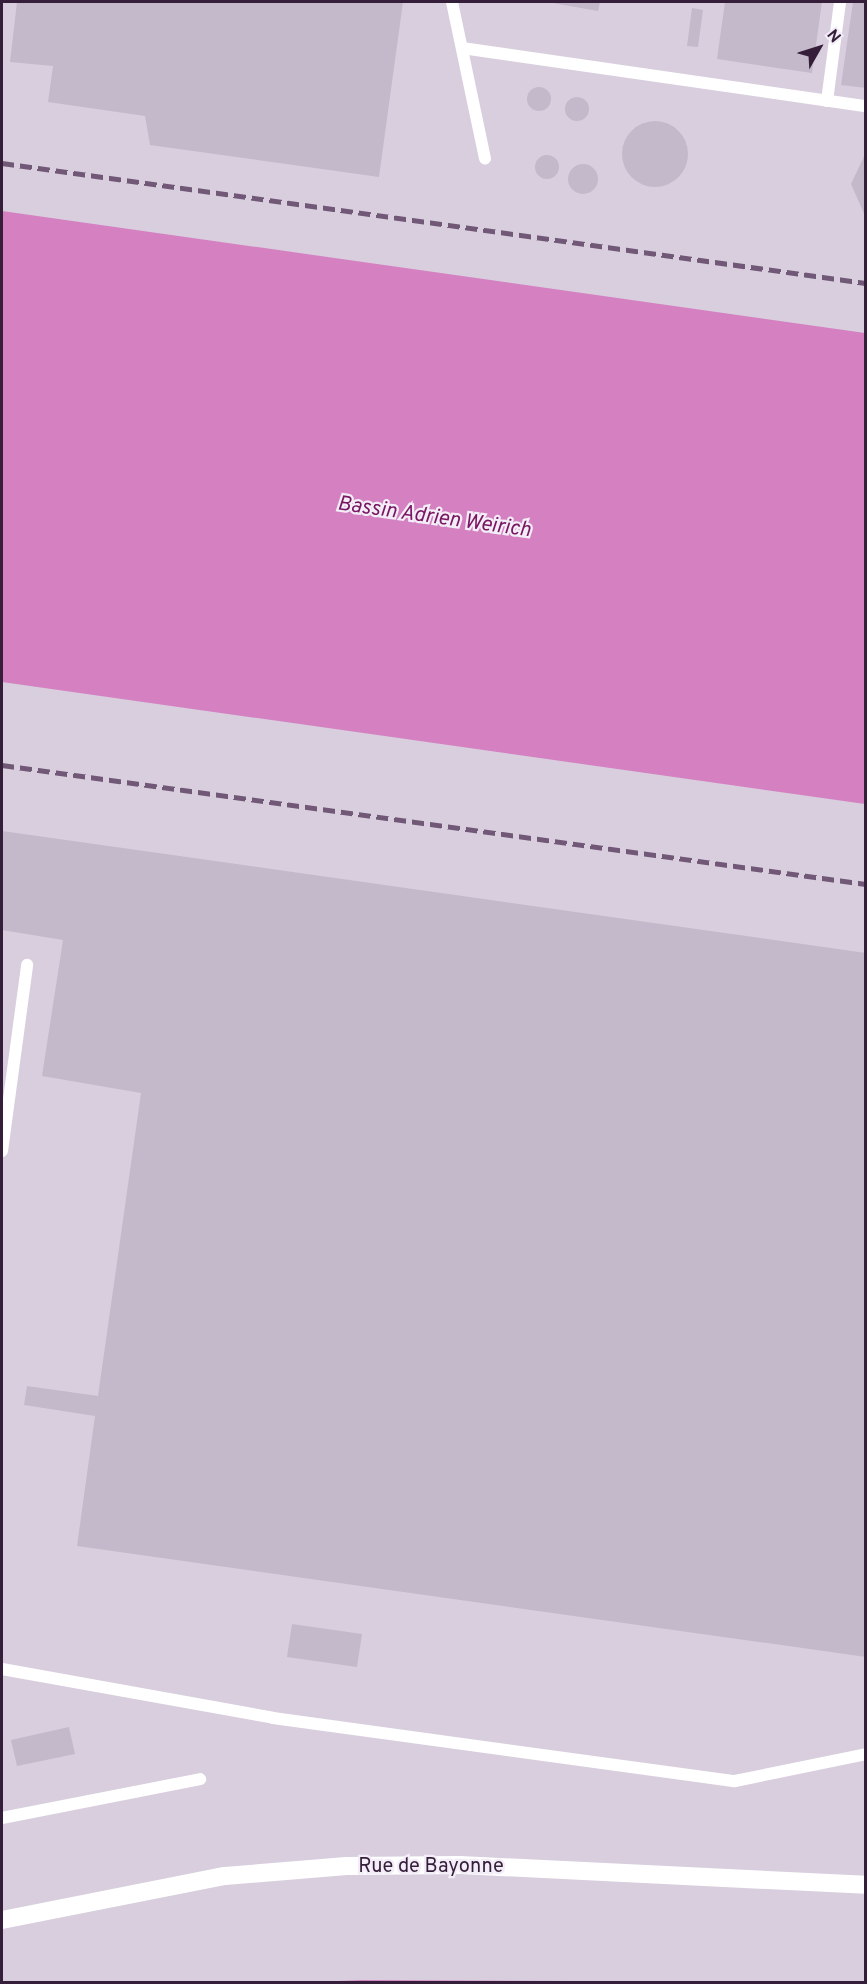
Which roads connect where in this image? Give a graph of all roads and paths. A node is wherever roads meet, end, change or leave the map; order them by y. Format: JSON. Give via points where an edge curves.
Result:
{"nodes":[{"id":1,"x":452,"y":2,"type":"edge"},
{"id":2,"x":840,"y":2,"type":"edge"},
{"id":3,"x":462,"y":48,"type":"junction"},
{"id":4,"x":827,"y":101,"type":"junction"},
{"id":5,"x":866,"y":106,"type":"edge"},
{"id":6,"x":485,"y":159,"type":"dead end"},
{"id":7,"x":27,"y":965,"type":"dead end"},
{"id":8,"x":2,"y":1151,"type":"edge"},
{"id":9,"x":2,"y":1669,"type":"edge"},
{"id":10,"x":866,"y":1754,"type":"edge"},
{"id":11,"x":201,"y":1779,"type":"dead end"},
{"id":12,"x":2,"y":1818,"type":"edge"},
{"id":13,"x":866,"y":1885,"type":"edge"},
{"id":14,"x":2,"y":1920,"type":"edge"}],
"edges":[{"from":1,"to":3,"type":"lane"},
{"from":2,"to":4,"type":"lane"},
{"from":3,"to":4,"type":"lane"},
{"from":3,"to":6,"type":"lane"},
{"from":4,"to":5,"type":"lane"},
{"from":7,"to":8,"type":"lane"},
{"from":9,"to":10,"type":"lane","via":[[273,1718],[735,1781]]},
{"from":11,"to":12,"type":"lane"},
{"from":13,"to":14,"type":"street","name":"Rue de Bayonne","via":[[460,1865],[347,1866],[225,1876]]}]}
